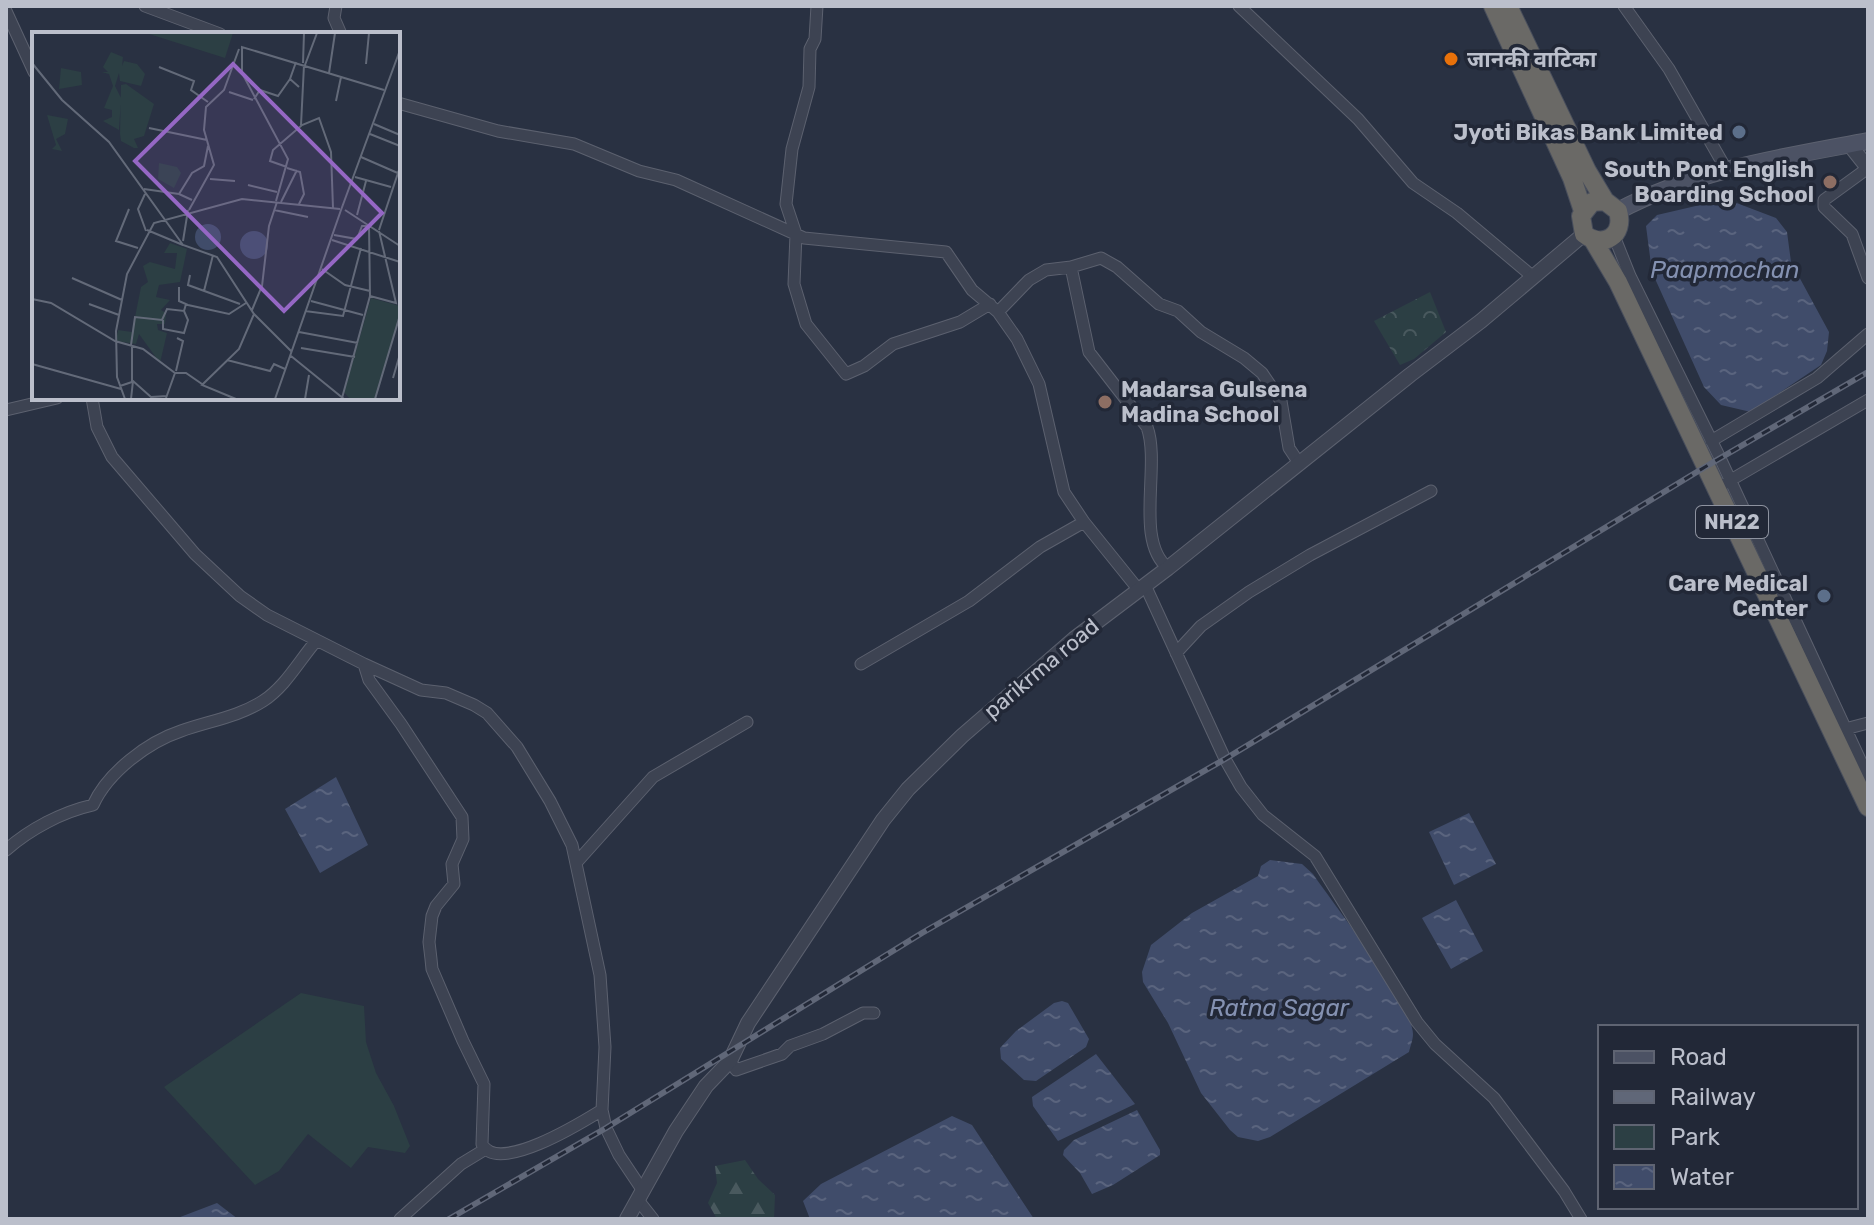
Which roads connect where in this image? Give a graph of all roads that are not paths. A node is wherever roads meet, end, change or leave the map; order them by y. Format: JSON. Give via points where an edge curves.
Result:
{"nodes":[{"id":1,"x":145,"y":6,"type":"edge"},
{"id":2,"x":336,"y":6,"type":"edge"},
{"id":3,"x":817,"y":6,"type":"edge"},
{"id":4,"x":1239,"y":6,"type":"edge"},
{"id":5,"x":1493,"y":6,"type":"edge"},
{"id":6,"x":1508,"y":6,"type":"edge"},
{"id":7,"x":1624,"y":6,"type":"edge"},
{"id":8,"x":6,"y":11,"type":"edge"},
{"id":9,"x":215,"y":32,"type":"edge"},
{"id":10,"x":340,"y":32,"type":"edge"},
{"id":11,"x":32,"y":68,"type":"edge"},
{"id":12,"x":400,"y":104,"type":"edge"},
{"id":13,"x":1868,"y":141,"type":"edge"},
{"id":14,"x":1849,"y":144,"type":"junction"},
{"id":15,"x":1868,"y":168,"type":"edge"},
{"id":16,"x":1726,"y":169,"type":"junction"},
{"id":17,"x":1612,"y":206,"type":"junction"},
{"id":18,"x":1583,"y":211,"type":"junction"},
{"id":19,"x":796,"y":234,"type":"junction"},
{"id":20,"x":1614,"y":236,"type":"junction"},
{"id":21,"x":1588,"y":237,"type":"junction"},
{"id":22,"x":1071,"y":267,"type":"junction"},
{"id":23,"x":1532,"y":276,"type":"junction"},
{"id":24,"x":1868,"y":278,"type":"edge"},
{"id":25,"x":994,"y":308,"type":"junction"},
{"id":26,"x":1868,"y":334,"type":"edge"},
{"id":27,"x":48,"y":400,"type":"edge"},
{"id":28,"x":92,"y":400,"type":"edge"},
{"id":29,"x":1868,"y":400,"type":"edge"},
{"id":30,"x":6,"y":410,"type":"edge"},
{"id":31,"x":1711,"y":441,"type":"junction"},
{"id":32,"x":1299,"y":463,"type":"junction"},
{"id":33,"x":1723,"y":485,"type":"junction"},
{"id":34,"x":1431,"y":491,"type":"dead end"},
{"id":35,"x":1084,"y":522,"type":"junction"},
{"id":36,"x":1168,"y":568,"type":"junction"},
{"id":37,"x":1141,"y":587,"type":"junction"},
{"id":38,"x":316,"y":641,"type":"junction"},
{"id":39,"x":1176,"y":653,"type":"junction"},
{"id":40,"x":364,"y":664,"type":"junction"},
{"id":41,"x":861,"y":664,"type":"dead end"},
{"id":42,"x":747,"y":722,"type":"dead end"},
{"id":43,"x":1868,"y":723,"type":"edge"},
{"id":44,"x":1845,"y":729,"type":"junction"},
{"id":45,"x":1868,"y":777,"type":"edge"},
{"id":46,"x":1868,"y":807,"type":"edge"},
{"id":47,"x":6,"y":850,"type":"edge"},
{"id":48,"x":576,"y":863,"type":"junction"},
{"id":49,"x":874,"y":1013,"type":"dead end"},
{"id":50,"x":730,"y":1061,"type":"junction"},
{"id":51,"x":602,"y":1110,"type":"junction"},
{"id":52,"x":484,"y":1150,"type":"junction"},
{"id":53,"x":641,"y":1195,"type":"junction"},
{"id":54,"x":400,"y":1219,"type":"edge"},
{"id":55,"x":627,"y":1219,"type":"edge"},
{"id":56,"x":653,"y":1219,"type":"edge"},
{"id":57,"x":1581,"y":1219,"type":"edge"}],
"edges":[{"from":1,"to":9,"type":"street"},
{"from":2,"to":10,"type":"street"},
{"from":3,"to":19,"type":"street","via":[[809,87],[788,182],[786,204]]},
{"from":4,"to":23,"type":"street","via":[[1358,119],[1413,183]]},
{"from":5,"to":18,"type":"highway","number":"NH22"},
{"from":6,"to":17,"type":"highway","via":[[1587,171]]},
{"from":7,"to":16,"type":"street","via":[[1682,89]]},
{"from":8,"to":11,"type":"street"},
{"from":12,"to":19,"type":"street","via":[[498,131],[574,144],[676,180]]},
{"from":13,"to":14,"type":"main road"},
{"from":14,"to":15,"type":"street"},
{"from":14,"to":16,"type":"main road"},
{"from":15,"to":24,"type":"street","via":[[1830,194],[1824,207],[1852,234]]},
{"from":16,"to":17,"type":"main road"},
{"from":17,"to":18,"type":"highway","via":[[1592,202]]},
{"from":17,"to":20,"type":"highway","via":[[1619,229]]},
{"from":18,"to":21,"type":"highway","number":"NH22","via":[[1580,221]]},
{"from":19,"to":25,"type":"street","via":[[946,252],[972,290]]},
{"from":19,"to":25,"type":"street","via":[[794,284],[806,324],[846,374],[893,344]]},
{"from":20,"to":21,"type":"highway","via":[[1601,241]]},
{"from":20,"to":31,"type":"street","number":"NH22"},
{"from":21,"to":23,"type":"street","name":"parikrma road"},
{"from":21,"to":33,"type":"highway","number":"NH22","via":[[1618,282]]},
{"from":22,"to":25,"type":"street","via":[[1046,270]]},
{"from":22,"to":32,"type":"street","via":[[1101,258],[1262,373],[1281,401],[1289,448]]},
{"from":22,"to":36,"type":"street","via":[[1089,352],[1147,427],[1152,442],[1153,545]]},
{"from":23,"to":32,"type":"street","name":"parikrma road"},
{"from":25,"to":35,"type":"street","via":[[1039,384],[1064,492]]},
{"from":26,"to":31,"type":"street","via":[[1817,378]]},
{"from":27,"to":30,"type":"street"},
{"from":28,"to":38,"type":"street","via":[[97,427],[112,457],[195,554],[240,596]]},
{"from":29,"to":33,"type":"street"},
{"from":31,"to":33,"type":"street","number":"NH22"},
{"from":32,"to":36,"type":"street","name":"parikrma road"},
{"from":33,"to":44,"type":"street","number":"NH22"},
{"from":33,"to":46,"type":"highway","number":"NH22"},
{"from":34,"to":39,"type":"street","via":[[1249,592],[1201,626]]},
{"from":35,"to":37,"type":"street"},
{"from":35,"to":41,"type":"street","via":[[1040,547],[969,601]]},
{"from":36,"to":37,"type":"street","name":"parikrma road"},
{"from":37,"to":39,"type":"street"},
{"from":37,"to":50,"type":"street","name":"parikrma road","via":[[1023,682],[908,789],[748,1023]]},
{"from":38,"to":40,"type":"street"},
{"from":38,"to":47,"type":"street","via":[[263,701],[155,745],[118,771],[93,805],[50,822]]},
{"from":39,"to":57,"type":"street","via":[[1241,787],[1263,815],[1315,856],[1417,1022],[1494,1098]]},
{"from":40,"to":48,"type":"street","via":[[421,690],[461,698],[487,713],[517,747],[550,801]]},
{"from":40,"to":52,"type":"street","via":[[369,680],[462,817],[463,839],[452,864],[454,884],[436,906],[429,942],[432,969],[484,1084]]},
{"from":42,"to":48,"type":"street","via":[[653,777]]},
{"from":43,"to":44,"type":"street"},
{"from":44,"to":45,"type":"street","number":"NH22"},
{"from":48,"to":51,"type":"street","via":[[600,975]]},
{"from":49,"to":50,"type":"street","via":[[863,1013],[754,1066],[736,1070]]},
{"from":50,"to":53,"type":"street","name":"parikrma road","via":[[676,1131]]},
{"from":51,"to":52,"type":"street","via":[[528,1148],[504,1155]]},
{"from":51,"to":53,"type":"street"},
{"from":52,"to":54,"type":"street","via":[[453,1170]]},
{"from":53,"to":55,"type":"street","name":"parikrma road"},
{"from":53,"to":56,"type":"street"}]}
